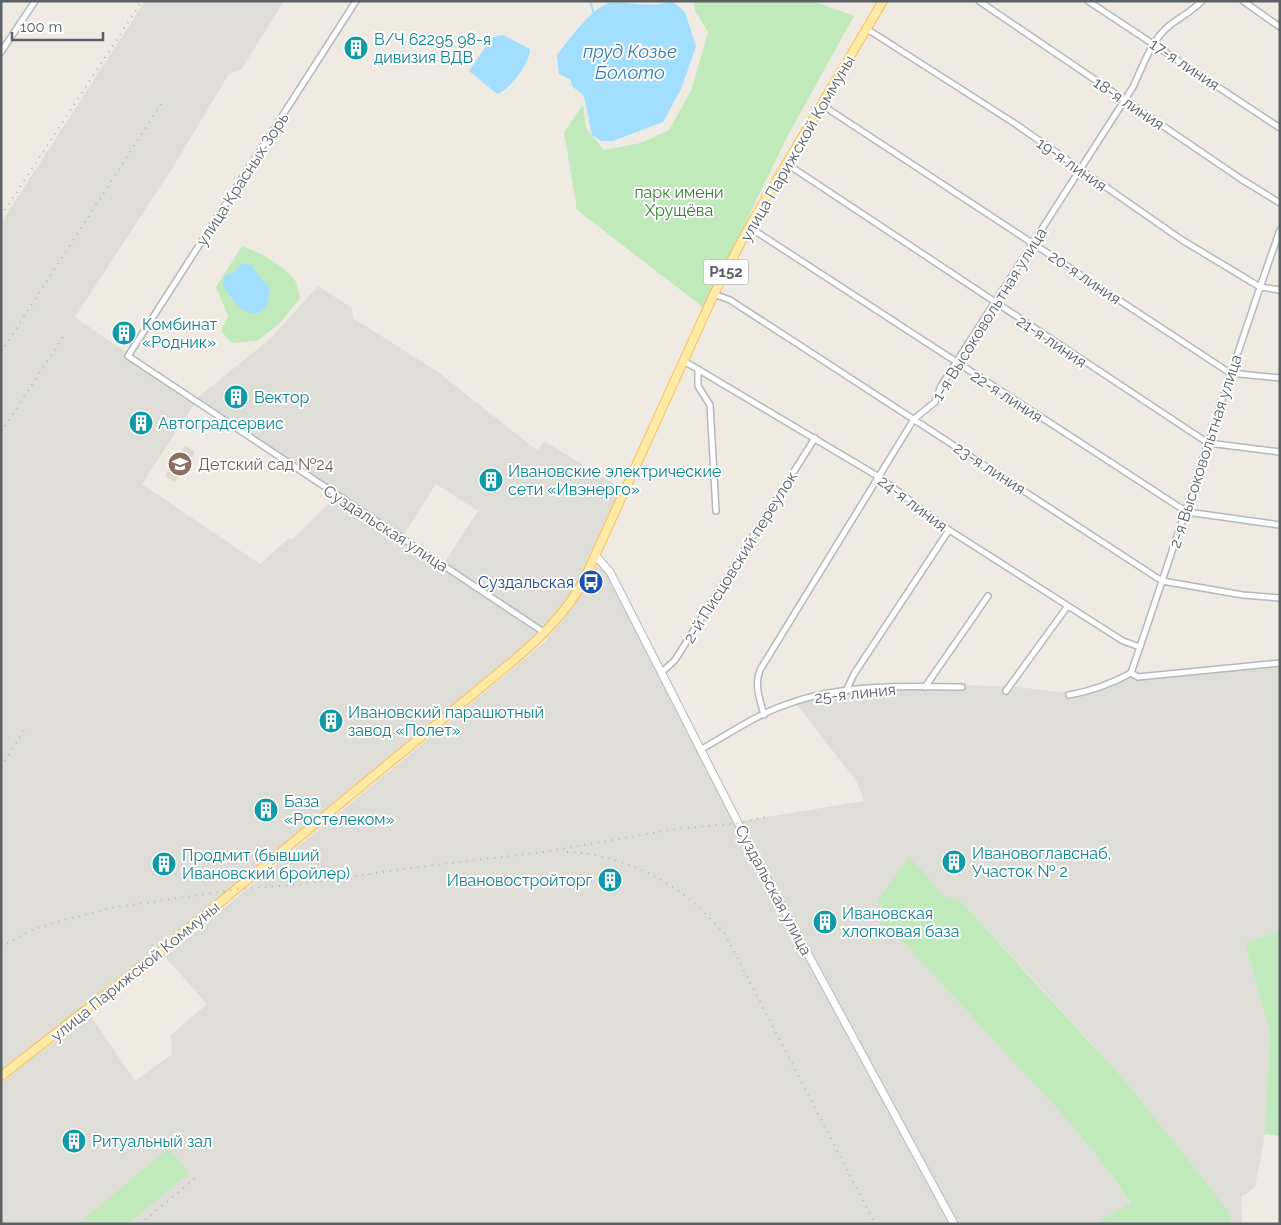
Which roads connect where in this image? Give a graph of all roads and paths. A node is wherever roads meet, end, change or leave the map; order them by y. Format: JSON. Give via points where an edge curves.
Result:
{"nodes":[{"id":1,"x":35,"y":1,"type":"edge"},
{"id":2,"x":356,"y":1,"type":"edge"},
{"id":3,"x":883,"y":1,"type":"edge"},
{"id":4,"x":979,"y":1,"type":"edge"},
{"id":5,"x":1088,"y":1,"type":"edge"},
{"id":6,"x":1202,"y":1,"type":"edge"},
{"id":7,"x":1243,"y":1,"type":"edge"},
{"id":8,"x":1280,"y":27,"type":"edge"},
{"id":9,"x":867,"y":29,"type":"junction"},
{"id":10,"x":1154,"y":43,"type":"junction"},
{"id":11,"x":1,"y":52,"type":"edge"},
{"id":12,"x":1124,"y":100,"type":"junction"},
{"id":13,"x":822,"y":105,"type":"junction"},
{"id":14,"x":1280,"y":128,"type":"edge"},
{"id":15,"x":787,"y":164,"type":"junction"},
{"id":16,"x":1078,"y":169,"type":"junction"},
{"id":17,"x":1280,"y":202,"type":"edge"},
{"id":18,"x":749,"y":227,"type":"junction"},
{"id":19,"x":1280,"y":230,"type":"edge"},
{"id":20,"x":1033,"y":243,"type":"junction"},
{"id":21,"x":1260,"y":287,"type":"junction"},
{"id":22,"x":1280,"y":290,"type":"edge"},
{"id":23,"x":714,"y":294,"type":"junction"},
{"id":24,"x":995,"y":303,"type":"junction"},
{"id":25,"x":128,"y":356,"type":"joint"},
{"id":26,"x":684,"y":361,"type":"junction"},
{"id":27,"x":957,"y":363,"type":"junction"},
{"id":28,"x":698,"y":368,"type":"junction"},
{"id":29,"x":1230,"y":373,"type":"junction"},
{"id":30,"x":1280,"y":378,"type":"edge"},
{"id":31,"x":914,"y":419,"type":"junction"},
{"id":32,"x":815,"y":438,"type":"junction"},
{"id":33,"x":1208,"y":443,"type":"junction"},
{"id":34,"x":1280,"y":452,"type":"edge"},
{"id":35,"x":879,"y":477,"type":"junction"},
{"id":36,"x":716,"y":511,"type":"dead end"},
{"id":37,"x":1187,"y":512,"type":"junction"},
{"id":38,"x":1280,"y":525,"type":"edge"},
{"id":39,"x":949,"y":530,"type":"junction"},
{"id":40,"x":595,"y":556,"type":"junction"},
{"id":41,"x":1162,"y":581,"type":"junction"},
{"id":42,"x":988,"y":596,"type":"dead end"},
{"id":43,"x":1280,"y":598,"type":"edge"},
{"id":44,"x":1068,"y":607,"type":"junction"},
{"id":45,"x":545,"y":633,"type":"junction"},
{"id":46,"x":1140,"y":647,"type":"junction"},
{"id":47,"x":1280,"y":663,"type":"edge"},
{"id":48,"x":1131,"y":672,"type":"junction"},
{"id":49,"x":661,"y":673,"type":"junction"},
{"id":50,"x":925,"y":686,"type":"junction"},
{"id":51,"x":962,"y":687,"type":"dead end"},
{"id":52,"x":846,"y":691,"type":"junction"},
{"id":53,"x":1006,"y":691,"type":"dead end"},
{"id":54,"x":1069,"y":695,"type":"dead end"},
{"id":55,"x":764,"y":715,"type":"junction"},
{"id":56,"x":700,"y":750,"type":"junction"},
{"id":57,"x":1,"y":1076,"type":"edge"},
{"id":58,"x":954,"y":1224,"type":"edge"}],
"edges":[{"from":1,"to":11,"type":"street"},
{"from":2,"to":25,"type":"street","name":"улица Красных Зорь"},
{"from":3,"to":9,"type":"main road","name":"улица Парижской Коммуны","number":"Р152"},
{"from":4,"to":12,"type":"street","name":"18-я линия"},
{"from":5,"to":10,"type":"street","name":"17-я линия"},
{"from":6,"to":10,"type":"street","name":"1-я Высоковольтная улица","via":[[1169,26]]},
{"from":7,"to":8,"type":"street"},
{"from":9,"to":13,"type":"main road","name":"улица Парижской Коммуны","number":"Р152"},
{"from":9,"to":16,"type":"street","name":"19-я линия","via":[[1014,123]]},
{"from":10,"to":12,"type":"street","name":"1-я Высоковольтная улица"},
{"from":10,"to":14,"type":"street","name":"17-я линия"},
{"from":12,"to":16,"type":"street","name":"1-я Высоковольтная улица"},
{"from":12,"to":17,"type":"street","name":"18-я линия"},
{"from":13,"to":15,"type":"main road","name":"улица Парижской Коммуны","number":"Р152"},
{"from":13,"to":20,"type":"street","name":"20-я линия"},
{"from":15,"to":18,"type":"main road","name":"улица Парижской Коммуны","number":"Р152"},
{"from":15,"to":24,"type":"street","name":"21-я линия"},
{"from":16,"to":20,"type":"street","name":"1-я Высоковольтная улица"},
{"from":16,"to":21,"type":"street","name":"19-я линия","via":[[1182,240]]},
{"from":18,"to":23,"type":"main road","name":"улица Парижской Коммуны","number":"Р152"},
{"from":18,"to":27,"type":"street","name":"22-я линия"},
{"from":19,"to":21,"type":"street","name":"2-я Высоковольтная улица"},
{"from":20,"to":24,"type":"street","name":"1-я Высоковольтная улица"},
{"from":20,"to":29,"type":"street","name":"20-я линия"},
{"from":21,"to":22,"type":"street","name":"19-я линия"},
{"from":21,"to":29,"type":"street","name":"2-я Высоковольтная улица"},
{"from":23,"to":26,"type":"main road","name":"улица Парижской Коммуны","number":"Р152"},
{"from":23,"to":31,"type":"street","name":"23-я линия","via":[[730,300]]},
{"from":24,"to":27,"type":"street","name":"1-я Высоковольтная улица"},
{"from":24,"to":33,"type":"street","name":"21-я линия"},
{"from":25,"to":45,"type":"street","name":"Суздальская улица"},
{"from":26,"to":28,"type":"street","name":"24-я линия"},
{"from":26,"to":40,"type":"main road","name":"улица Парижской Коммуны","number":"Р152"},
{"from":27,"to":31,"type":"street","name":"1-я Высоковольтная улица","via":[[940,386],[935,402]]},
{"from":27,"to":37,"type":"street","name":"22-я линия"},
{"from":28,"to":32,"type":"street","name":"24-я линия"},
{"from":28,"to":36,"type":"street","via":[[698,386],[710,405]]},
{"from":29,"to":30,"type":"street","name":"20-я линия"},
{"from":29,"to":33,"type":"street","name":"2-я Высоковольтная улица"},
{"from":31,"to":35,"type":"street","name":"1-я Высоковольтная улица"},
{"from":31,"to":41,"type":"street","name":"23-я линия"},
{"from":32,"to":35,"type":"street","name":"24-я линия"},
{"from":32,"to":49,"type":"street","name":"2-й Писцовский переулок","via":[[674,660]]},
{"from":33,"to":34,"type":"street","name":"21-я линия"},
{"from":33,"to":37,"type":"street","name":"2-я Высоковольтная улица"},
{"from":35,"to":39,"type":"street","name":"24-я линия"},
{"from":35,"to":55,"type":"street","name":"1-я Высоковольтная улица","via":[[760,670],[757,688]]},
{"from":37,"to":38,"type":"street","name":"22-я линия"},
{"from":37,"to":41,"type":"street","name":"2-я Высоковольтная улица"},
{"from":39,"to":44,"type":"street","name":"24-я линия"},
{"from":39,"to":52,"type":"street"},
{"from":40,"to":45,"type":"main road","name":"улица Парижской Коммуны","number":"Р152","via":[[575,596]]},
{"from":40,"to":49,"type":"main road","name":"Суздальская улица","via":[[610,572]]},
{"from":41,"to":43,"type":"street","name":"23-я линия"},
{"from":41,"to":46,"type":"street","name":"2-я Высоковольтная улица"},
{"from":42,"to":50,"type":"street"},
{"from":44,"to":46,"type":"street","name":"24-я линия","via":[[1123,641]]},
{"from":44,"to":53,"type":"street"},
{"from":45,"to":57,"type":"main road","name":"улица Парижской Коммуны","number":"Р152","via":[[194,924]]},
{"from":46,"to":48,"type":"street","name":"2-я Высоковольтная улица"},
{"from":47,"to":48,"type":"street","via":[[1138,677]]},
{"from":48,"to":54,"type":"street","via":[[1099,688]]},
{"from":49,"to":56,"type":"main road","name":"Суздальская улица"},
{"from":50,"to":51,"type":"street","name":"25-я линия"},
{"from":50,"to":52,"type":"street","name":"25-я линия"},
{"from":52,"to":55,"type":"street","name":"25-я линия","via":[[808,698]]},
{"from":55,"to":56,"type":"street","name":"25-я линия"},
{"from":56,"to":58,"type":"main road","name":"Суздальская улица","via":[[804,950]]}]}
